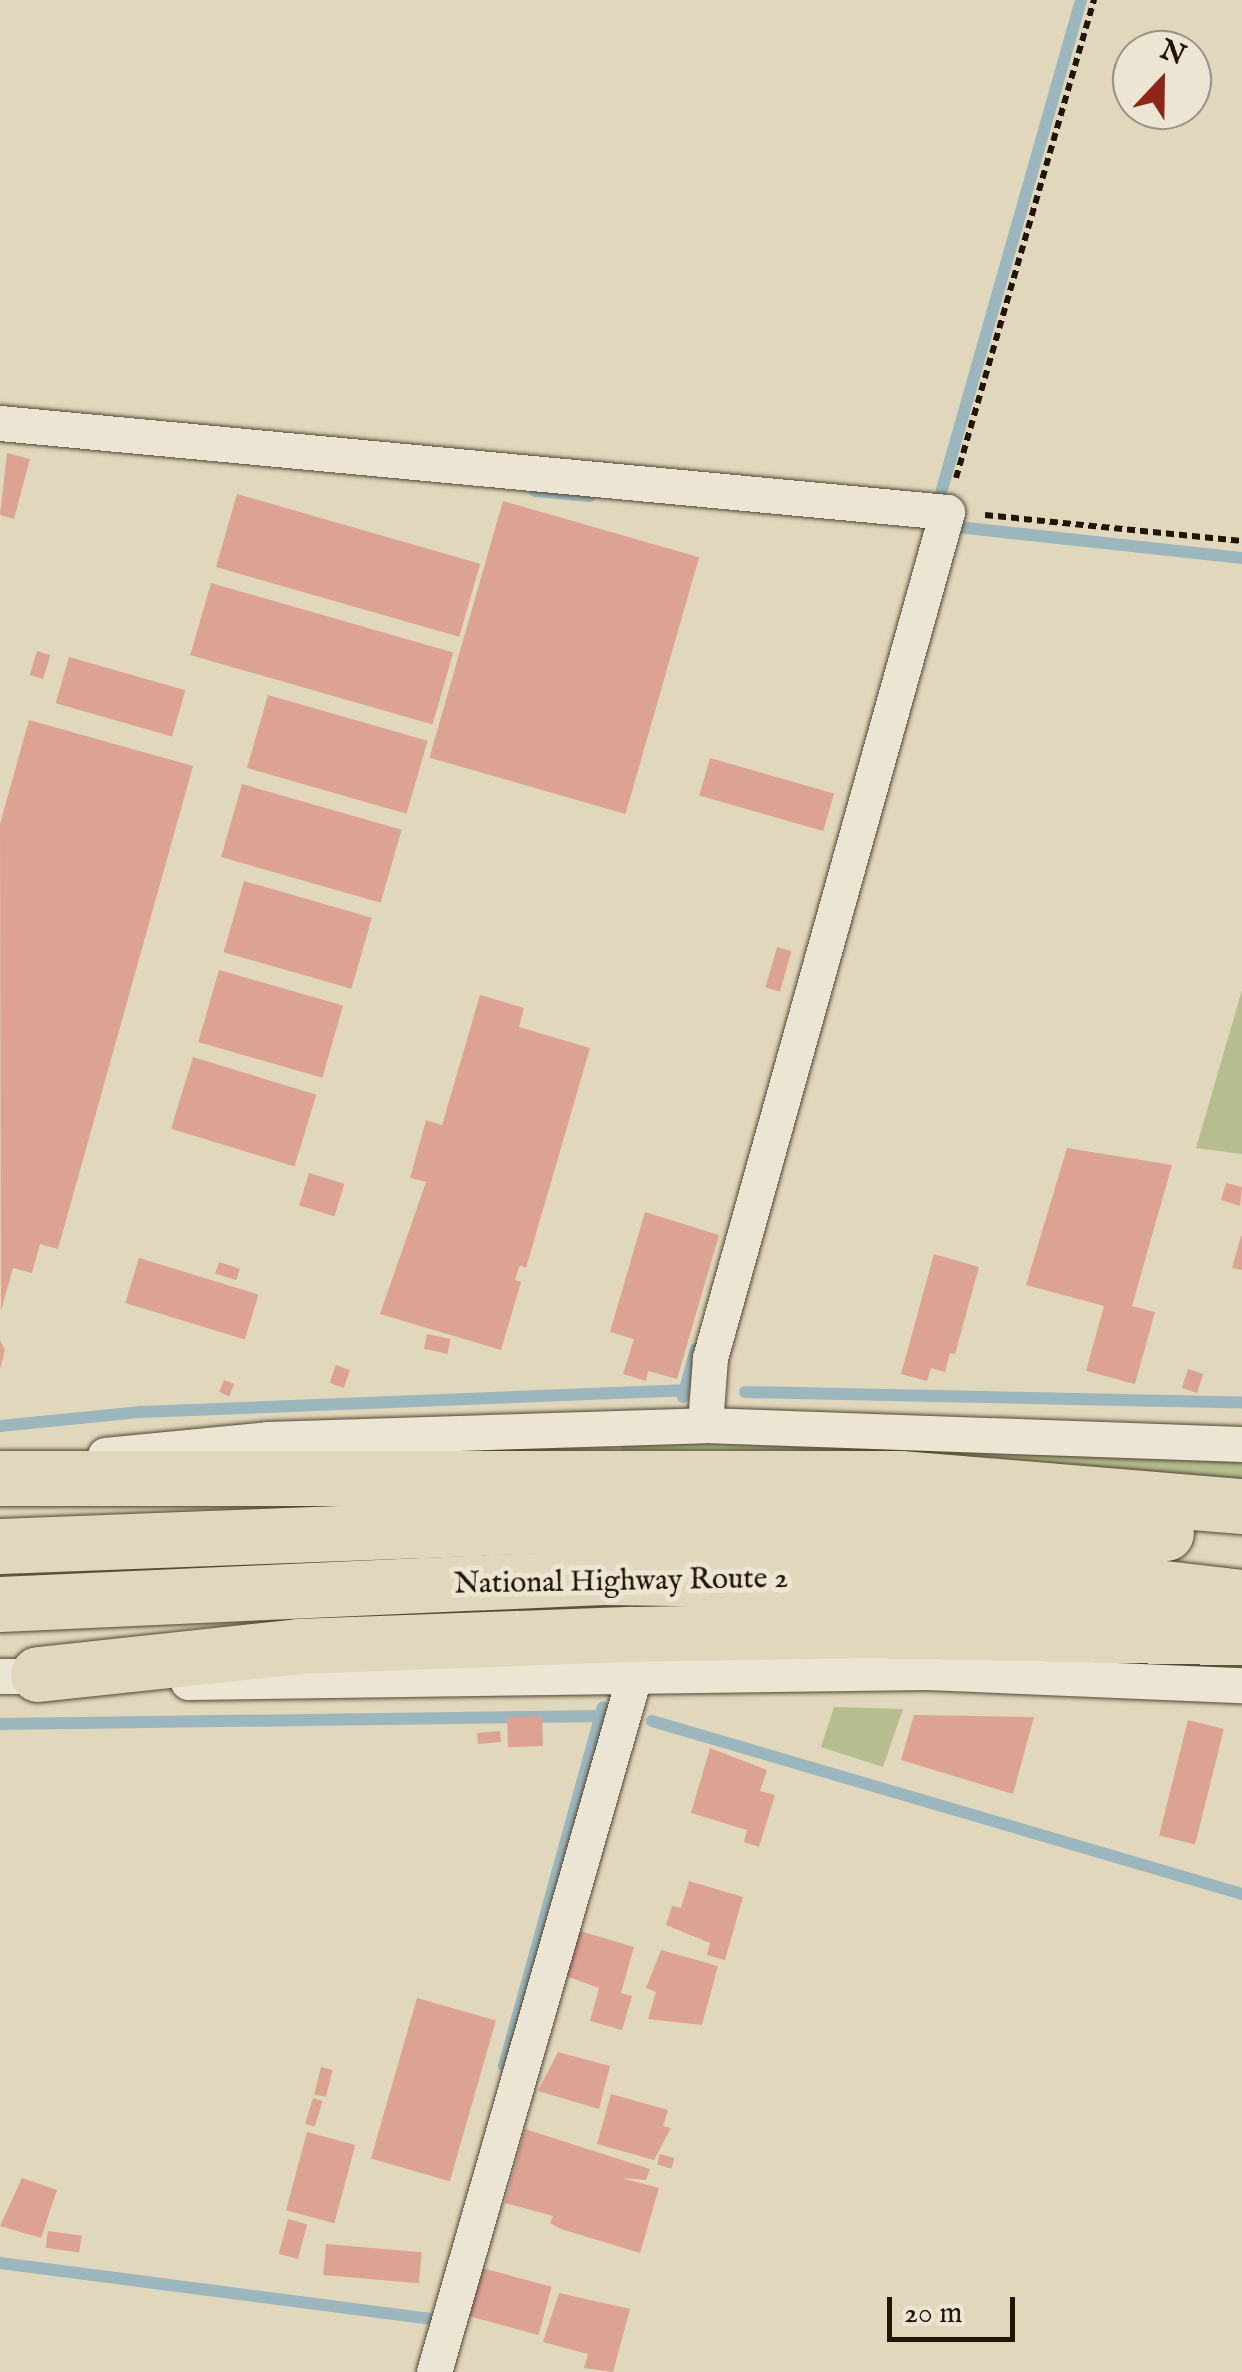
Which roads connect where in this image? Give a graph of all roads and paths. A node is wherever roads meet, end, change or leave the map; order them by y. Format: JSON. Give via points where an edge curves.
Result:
{"nodes":[{"id":1,"x":1094,"y":0,"type":"edge"},
{"id":2,"x":0,"y":424,"type":"edge"},
{"id":3,"x":939,"y":510,"type":"junction"},
{"id":4,"x":1242,"y":542,"type":"edge"},
{"id":5,"x":706,"y":1425,"type":"junction"},
{"id":6,"x":1242,"y":1444,"type":"edge"},
{"id":7,"x":0,"y":1466,"type":"edge"},
{"id":8,"x":0,"y":1478,"type":"edge"},
{"id":9,"x":1242,"y":1506,"type":"edge"},
{"id":10,"x":1242,"y":1539,"type":"edge"},
{"id":11,"x":0,"y":1546,"type":"edge"},
{"id":12,"x":1242,"y":1597,"type":"edge"},
{"id":13,"x":0,"y":1604,"type":"edge"},
{"id":14,"x":1242,"y":1637,"type":"edge"},
{"id":15,"x":19,"y":1675,"type":"edge"},
{"id":16,"x":634,"y":1677,"type":"junction"},
{"id":17,"x":1242,"y":1685,"type":"edge"},
{"id":18,"x":434,"y":2372,"type":"edge"}],
"edges":[{"from":1,"to":3,"type":"path"},
{"from":2,"to":3,"type":"street"},
{"from":3,"to":4,"type":"path"},
{"from":3,"to":5,"type":"street","via":[[710,1358]]},
{"from":5,"to":6,"type":"street"},
{"from":5,"to":7,"type":"street","via":[[267,1439]]},
{"from":8,"to":9,"type":"highway","via":[[900,1478]]},
{"from":10,"to":11,"type":"highway","name":"National Highway Route 2","via":[[1133,1530],[603,1523]]},
{"from":12,"to":13,"type":"highway","name":"National Highway Route 2","via":[[1130,1584],[601,1577]]},
{"from":14,"to":15,"type":"highway","via":[[860,1630],[632,1634],[298,1646]]},
{"from":15,"to":16,"type":"street","via":[[127,1684]]},
{"from":16,"to":17,"type":"street","via":[[927,1672]]},
{"from":16,"to":18,"type":"street"}]}
